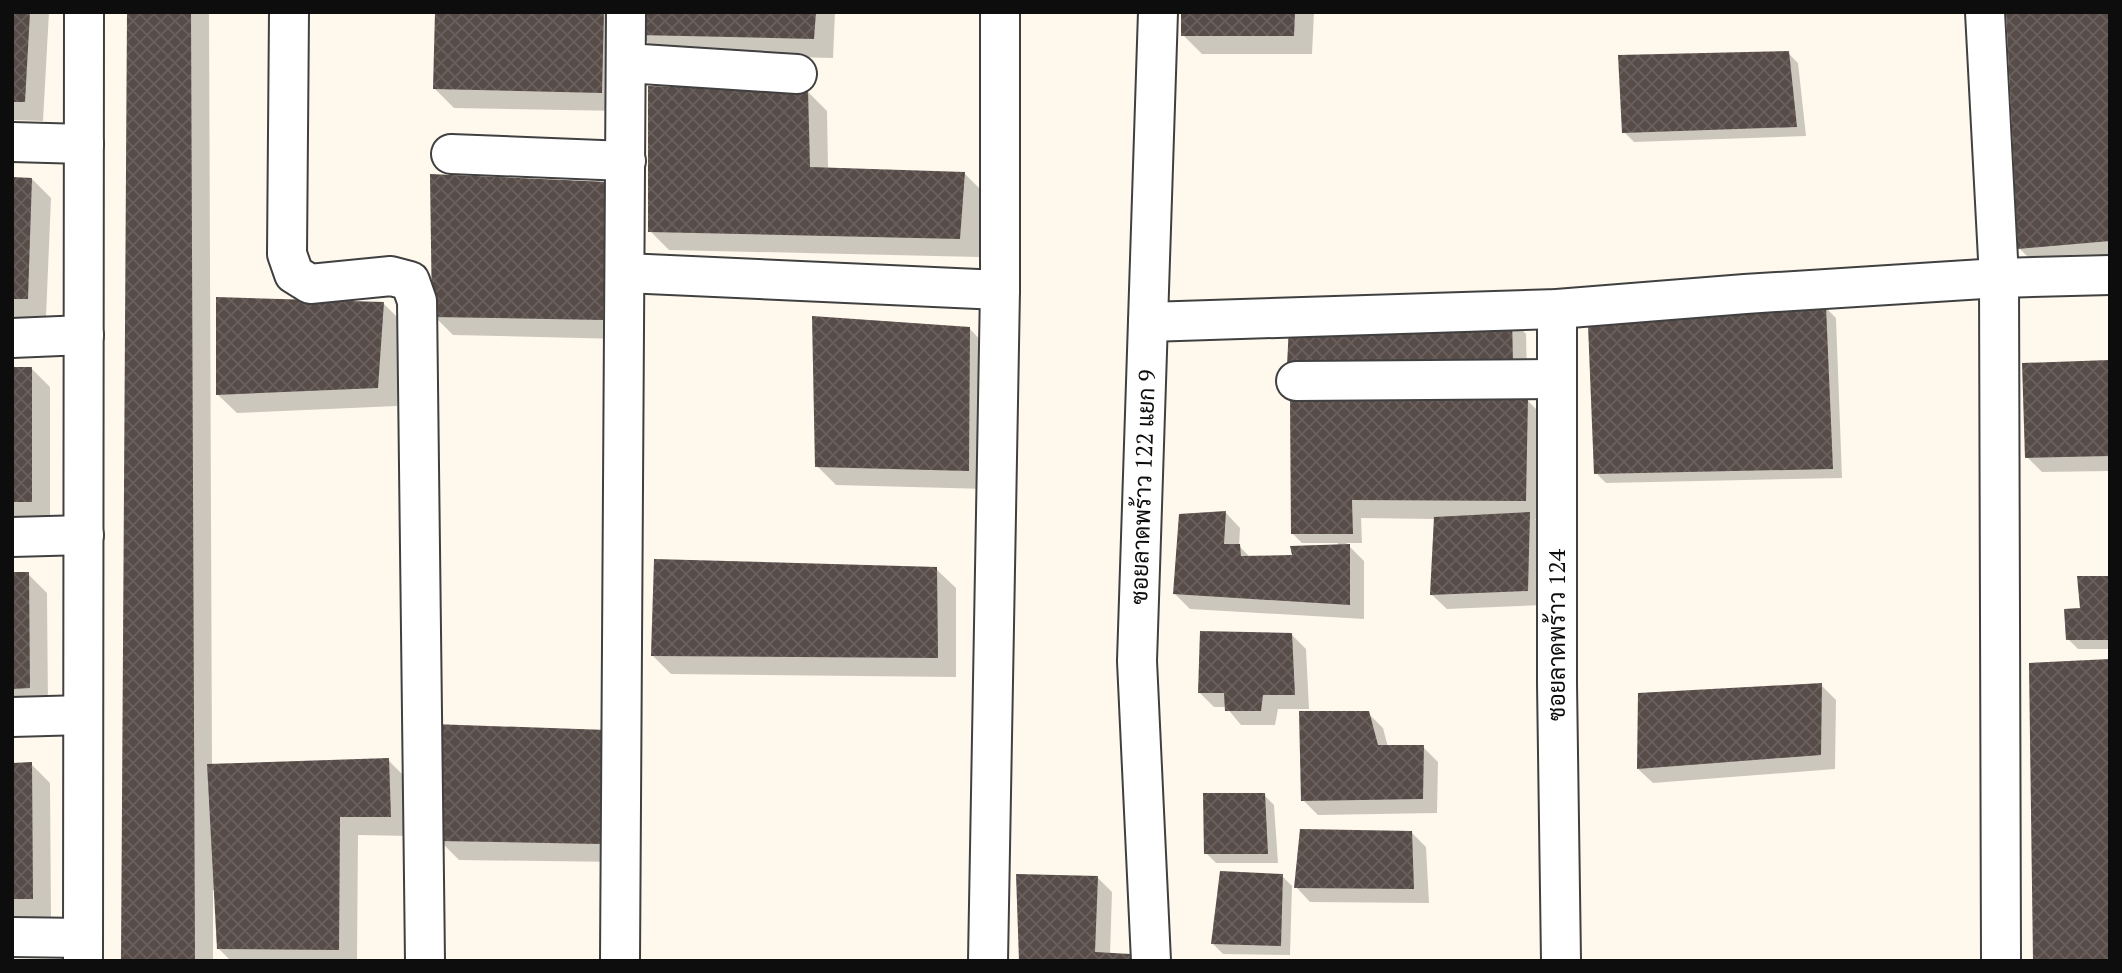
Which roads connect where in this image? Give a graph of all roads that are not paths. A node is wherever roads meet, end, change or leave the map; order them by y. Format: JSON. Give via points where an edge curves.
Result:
{"nodes":[{"id":1,"x":84,"y":12,"type":"edge"},
{"id":2,"x":289,"y":12,"type":"edge"},
{"id":3,"x":626,"y":12,"type":"edge"},
{"id":4,"x":1000,"y":12,"type":"edge"},
{"id":5,"x":1158,"y":12,"type":"edge"},
{"id":6,"x":1985,"y":12,"type":"edge"},
{"id":7,"x":626,"y":63,"type":"junction"},
{"id":8,"x":797,"y":74,"type":"dead end"},
{"id":9,"x":12,"y":142,"type":"edge"},
{"id":10,"x":84,"y":144,"type":"junction"},
{"id":11,"x":451,"y":154,"type":"dead end"},
{"id":12,"x":626,"y":161,"type":"junction"},
{"id":13,"x":625,"y":272,"type":"junction"},
{"id":14,"x":2110,"y":275,"type":"edge"},
{"id":15,"x":1999,"y":278,"type":"junction"},
{"id":16,"x":1000,"y":290,"type":"junction"},
{"id":17,"x":1557,"y":309,"type":"junction"},
{"id":18,"x":1148,"y":321,"type":"junction"},
{"id":19,"x":84,"y":335,"type":"junction"},
{"id":20,"x":12,"y":338,"type":"edge"},
{"id":21,"x":1556,"y":379,"type":"junction"},
{"id":22,"x":1296,"y":382,"type":"dead end"},
{"id":23,"x":84,"y":535,"type":"junction"},
{"id":24,"x":12,"y":537,"type":"edge"},
{"id":25,"x":83,"y":715,"type":"junction"},
{"id":26,"x":12,"y":718,"type":"edge"},
{"id":27,"x":12,"y":937,"type":"edge"},
{"id":28,"x":83,"y":949,"type":"edge"},
{"id":29,"x":425,"y":961,"type":"edge"},
{"id":30,"x":620,"y":961,"type":"edge"},
{"id":31,"x":988,"y":961,"type":"edge"},
{"id":32,"x":1151,"y":961,"type":"edge"},
{"id":33,"x":1561,"y":961,"type":"edge"},
{"id":34,"x":2001,"y":961,"type":"edge"}],
"edges":[{"from":1,"to":10,"type":"street"},
{"from":2,"to":29,"type":"street","via":[[287,254],[294,274],[310,284],[391,276],[410,281],[416,301]]},
{"from":3,"to":7,"type":"street"},
{"from":4,"to":16,"type":"street"},
{"from":5,"to":18,"type":"street","name":"ซอยลาดพร้าว 122 แยก 9"},
{"from":6,"to":15,"type":"street"},
{"from":7,"to":8,"type":"street"},
{"from":7,"to":12,"type":"street"},
{"from":9,"to":10,"type":"street"},
{"from":10,"to":19,"type":"street"},
{"from":11,"to":12,"type":"street"},
{"from":12,"to":13,"type":"street"},
{"from":13,"to":16,"type":"street"},
{"from":13,"to":30,"type":"street"},
{"from":14,"to":15,"type":"street"},
{"from":15,"to":17,"type":"street"},
{"from":15,"to":34,"type":"street"},
{"from":16,"to":31,"type":"street"},
{"from":17,"to":18,"type":"street"},
{"from":17,"to":21,"type":"street","name":"ซอยลาดพร้าว 124"},
{"from":18,"to":32,"type":"street","name":"ซอยลาดพร้าว 122 แยก 9","via":[[1137,661]]},
{"from":19,"to":20,"type":"street"},
{"from":19,"to":23,"type":"street"},
{"from":21,"to":22,"type":"street"},
{"from":21,"to":33,"type":"street","name":"ซอยลาดพร้าว 124"},
{"from":23,"to":24,"type":"street"},
{"from":23,"to":25,"type":"street"},
{"from":25,"to":26,"type":"street"},
{"from":25,"to":28,"type":"street"},
{"from":27,"to":28,"type":"street"}]}
